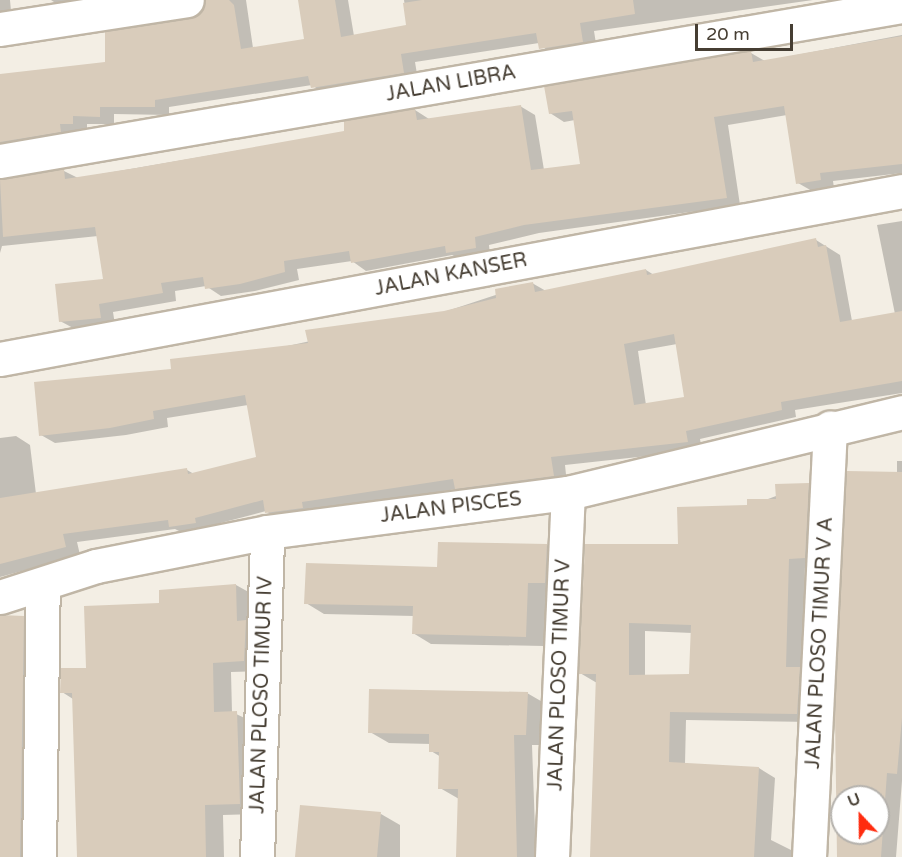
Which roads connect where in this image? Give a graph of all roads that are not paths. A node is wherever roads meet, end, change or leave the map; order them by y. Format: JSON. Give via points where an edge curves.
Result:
{"nodes":[{"id":1,"x":187,"y":0,"type":"edge"},
{"id":2,"x":902,"y":6,"type":"edge"},
{"id":3,"x":0,"y":29,"type":"edge"},
{"id":4,"x":0,"y":161,"type":"edge"},
{"id":5,"x":902,"y":191,"type":"edge"},
{"id":6,"x":0,"y":359,"type":"edge"},
{"id":7,"x":902,"y":412,"type":"edge"},
{"id":8,"x":830,"y":428,"type":"junction"},
{"id":9,"x":568,"y":493,"type":"junction"},
{"id":10,"x":267,"y":532,"type":"junction"},
{"id":11,"x":43,"y":585,"type":"junction"},
{"id":12,"x":0,"y":597,"type":"edge"},
{"id":13,"x":39,"y":857,"type":"edge"},
{"id":14,"x":257,"y":857,"type":"edge"},
{"id":15,"x":552,"y":857,"type":"edge"},
{"id":16,"x":809,"y":857,"type":"edge"}],
"edges":[{"from":1,"to":3,"type":"street"},
{"from":2,"to":4,"type":"street","name":"JALAN LIBRA"},
{"from":5,"to":6,"type":"street","name":"JALAN KANSER"},
{"from":7,"to":8,"type":"street","name":"JALAN PISCES"},
{"from":8,"to":9,"type":"street","name":"JALAN PISCES"},
{"from":8,"to":16,"type":"street","name":"JALAN PLOSO TIMUR V A"},
{"from":9,"to":10,"type":"street","name":"JALAN PISCES"},
{"from":9,"to":15,"type":"street","name":"JALAN PLOSO TIMUR V"},
{"from":10,"to":11,"type":"street","name":"JALAN PISCES","via":[[96,566]]},
{"from":10,"to":14,"type":"street","name":"JALAN PLOSO TIMUR IV"},
{"from":11,"to":12,"type":"street","name":"JALAN PISCES"},
{"from":11,"to":13,"type":"street"}]}
